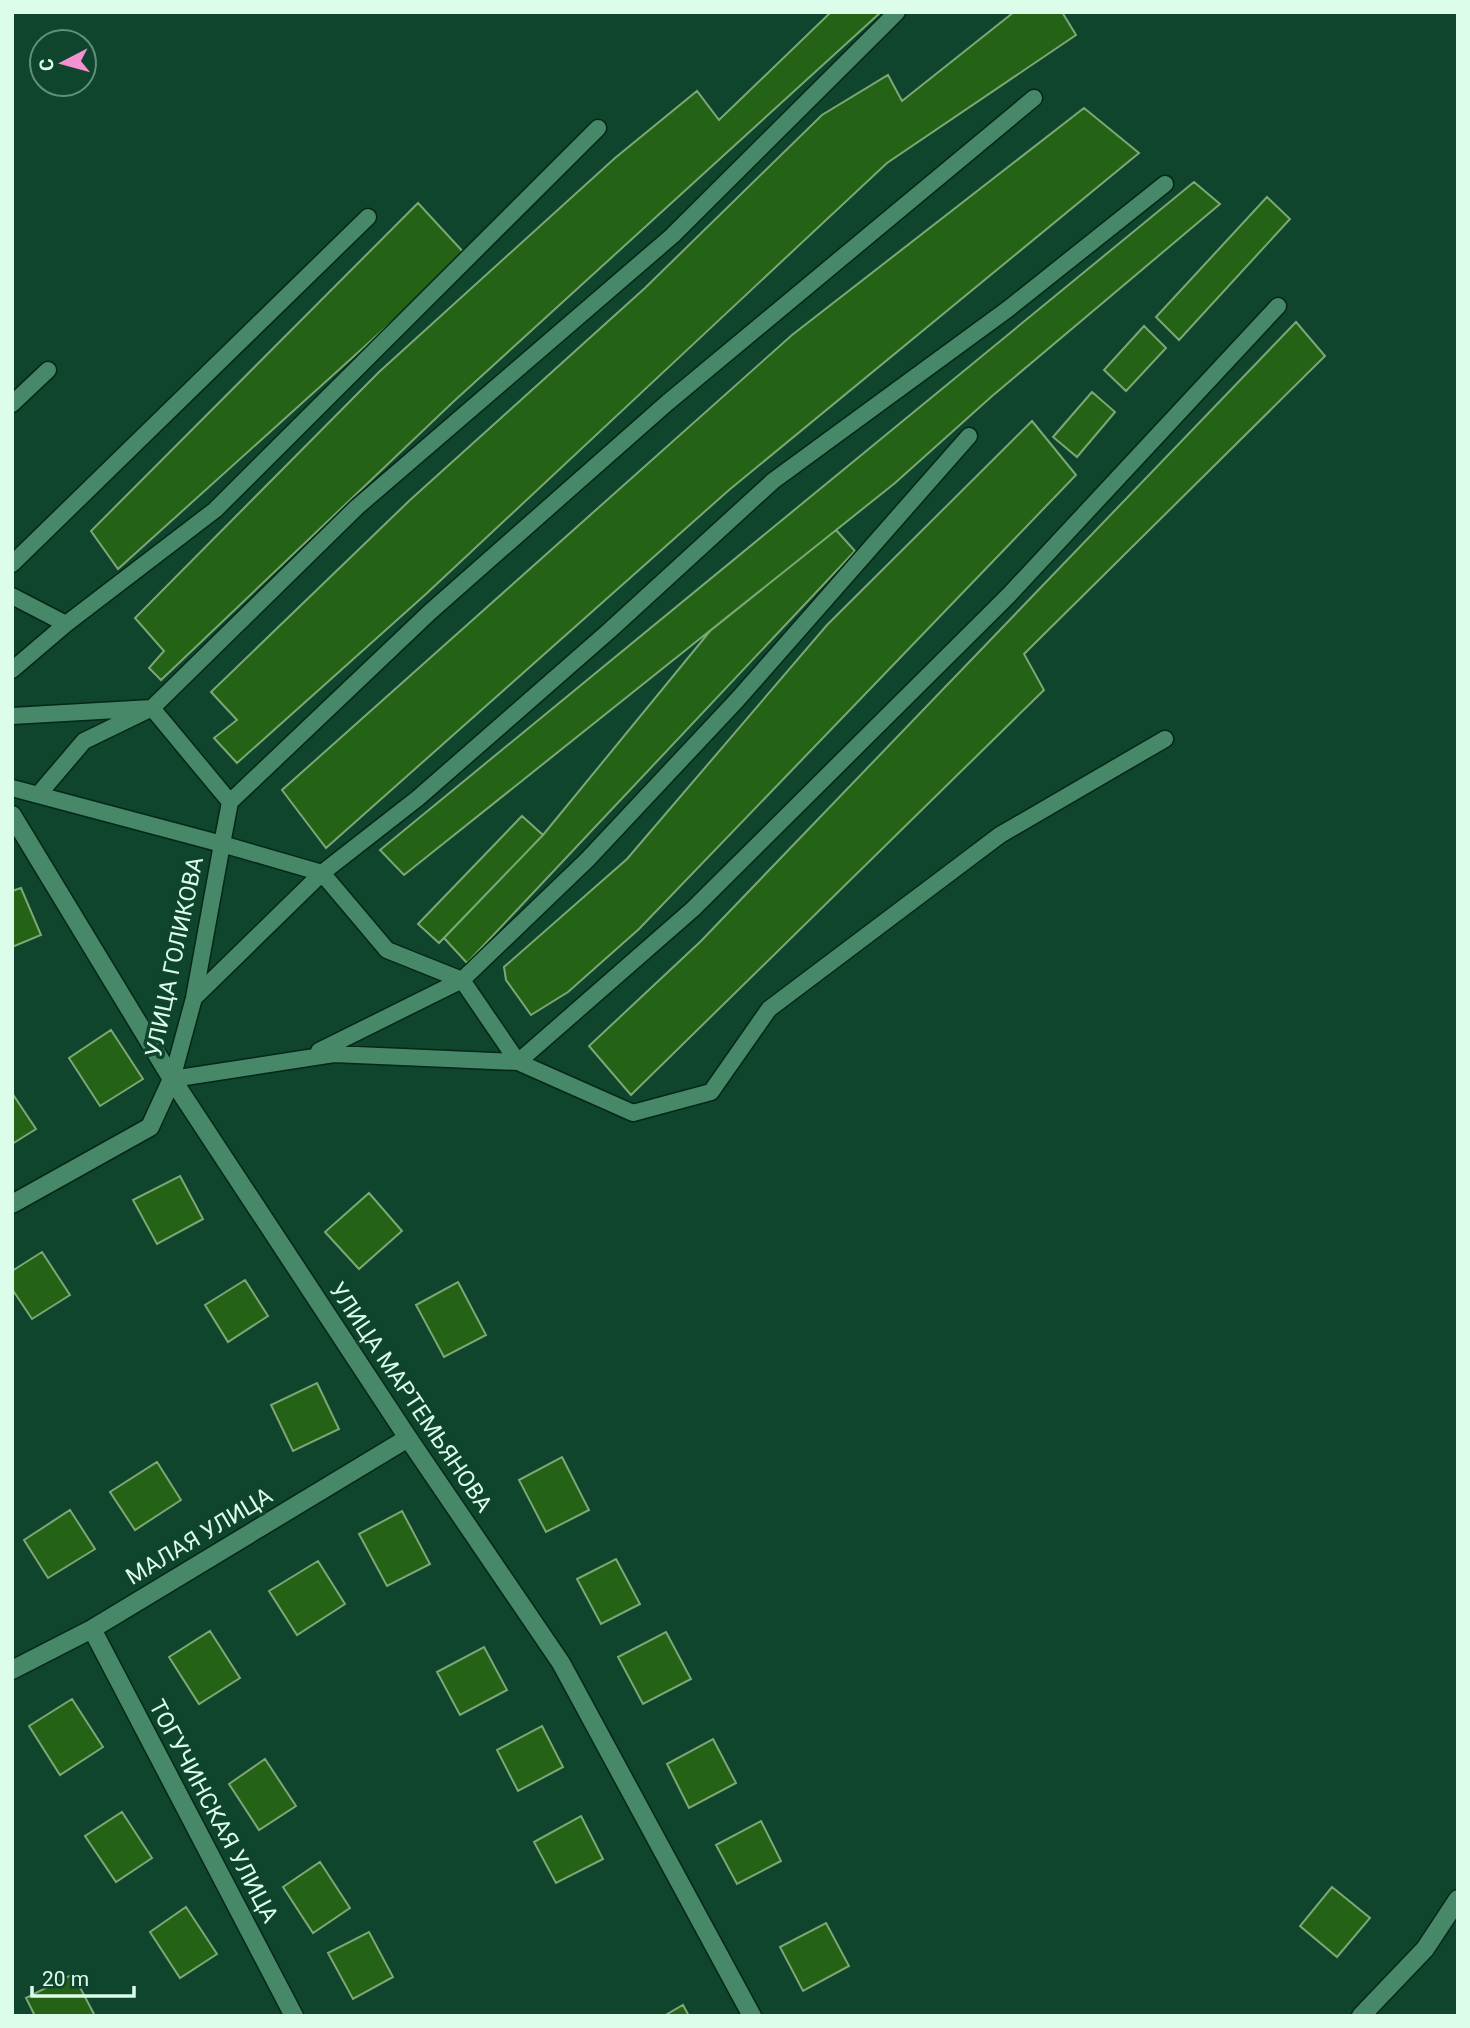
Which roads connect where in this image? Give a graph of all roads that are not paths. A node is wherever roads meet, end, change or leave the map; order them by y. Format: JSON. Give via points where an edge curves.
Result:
{"nodes":[{"id":1,"x":897,"y":12,"type":"edge"},
{"id":2,"x":1034,"y":98,"type":"dead end"},
{"id":3,"x":598,"y":128,"type":"dead end"},
{"id":4,"x":1165,"y":184,"type":"dead end"},
{"id":5,"x":368,"y":217,"type":"dead end"},
{"id":6,"x":1278,"y":306,"type":"dead end"},
{"id":7,"x":48,"y":370,"type":"dead end"},
{"id":8,"x":12,"y":404,"type":"edge"},
{"id":9,"x":969,"y":436,"type":"dead end"},
{"id":10,"x":12,"y":564,"type":"edge"},
{"id":11,"x":12,"y":596,"type":"edge"},
{"id":12,"x":66,"y":624,"type":"junction"},
{"id":13,"x":12,"y":670,"type":"edge"},
{"id":14,"x":152,"y":708,"type":"junction"},
{"id":15,"x":12,"y":716,"type":"edge"},
{"id":16,"x":1165,"y":739,"type":"dead end"},
{"id":17,"x":12,"y":788,"type":"edge"},
{"id":18,"x":38,"y":795,"type":"junction"},
{"id":19,"x":230,"y":802,"type":"junction"},
{"id":20,"x":12,"y":815,"type":"edge"},
{"id":21,"x":222,"y":844,"type":"junction"},
{"id":22,"x":322,"y":873,"type":"junction"},
{"id":23,"x":462,"y":980,"type":"junction"},
{"id":24,"x":194,"y":998,"type":"junction"},
{"id":25,"x":304,"y":1058,"type":"junction"},
{"id":26,"x":518,"y":1062,"type":"junction"},
{"id":27,"x":173,"y":1079,"type":"junction"},
{"id":28,"x":12,"y":1204,"type":"edge"},
{"id":29,"x":408,"y":1438,"type":"junction"},
{"id":30,"x":92,"y":1629,"type":"junction"},
{"id":31,"x":12,"y":1670,"type":"edge"},
{"id":32,"x":1458,"y":1899,"type":"edge"},
{"id":33,"x":294,"y":2016,"type":"edge"},
{"id":34,"x":752,"y":2016,"type":"edge"},
{"id":35,"x":1361,"y":2016,"type":"edge"}],
"edges":[{"from":1,"to":14,"type":"lane","via":[[672,236],[357,507]]},
{"from":2,"to":19,"type":"lane","via":[[667,403],[430,612]]},
{"from":3,"to":12,"type":"lane","via":[[215,510]]},
{"from":4,"to":22,"type":"lane","via":[[1008,309],[773,481],[418,798]]},
{"from":5,"to":10,"type":"lane"},
{"from":6,"to":26,"type":"lane","via":[[1008,596],[693,909]]},
{"from":7,"to":8,"type":"lane"},
{"from":9,"to":23,"type":"lane","via":[[709,730],[587,860]]},
{"from":11,"to":12,"type":"lane"},
{"from":12,"to":13,"type":"lane"},
{"from":14,"to":15,"type":"lane"},
{"from":14,"to":18,"type":"lane","via":[[84,741]]},
{"from":14,"to":19,"type":"lane"},
{"from":16,"to":26,"type":"lane","via":[[1000,835],[769,1009],[711,1092],[633,1113]]},
{"from":17,"to":18,"type":"lane"},
{"from":18,"to":21,"type":"lane"},
{"from":19,"to":21,"type":"lane","name":"УЛИЦА ГОЛИКОВА"},
{"from":20,"to":27,"type":"street","name":"УЛИЦА МАРТЕМЬЯНОВА"},
{"from":21,"to":22,"type":"lane"},
{"from":21,"to":24,"type":"lane","name":"УЛИЦА ГОЛИКОВА"},
{"from":22,"to":23,"type":"lane","via":[[387,950]]},
{"from":22,"to":24,"type":"lane"},
{"from":23,"to":25,"type":"lane"},
{"from":23,"to":26,"type":"lane"},
{"from":24,"to":27,"type":"lane","name":"УЛИЦА ГОЛИКОВА"},
{"from":25,"to":26,"type":"lane","via":[[334,1054]]},
{"from":25,"to":27,"type":"lane"},
{"from":27,"to":28,"type":"street","name":"УЛИЦА ГОЛИКОВА","via":[[150,1127]]},
{"from":27,"to":29,"type":"street","name":"УЛИЦА МАРТЕМЬЯНОВА"},
{"from":29,"to":30,"type":"street","name":"МАЛАЯ УЛИЦА"},
{"from":29,"to":34,"type":"street","name":"УЛИЦА МАРТЕМЬЯНОВА","via":[[561,1663]]},
{"from":30,"to":31,"type":"street","name":"МАЛАЯ УЛИЦА"},
{"from":30,"to":33,"type":"street","name":"ТОГУЧИНСКАЯ УЛИЦА"},
{"from":32,"to":35,"type":"street","via":[[1425,1949]]}]}
